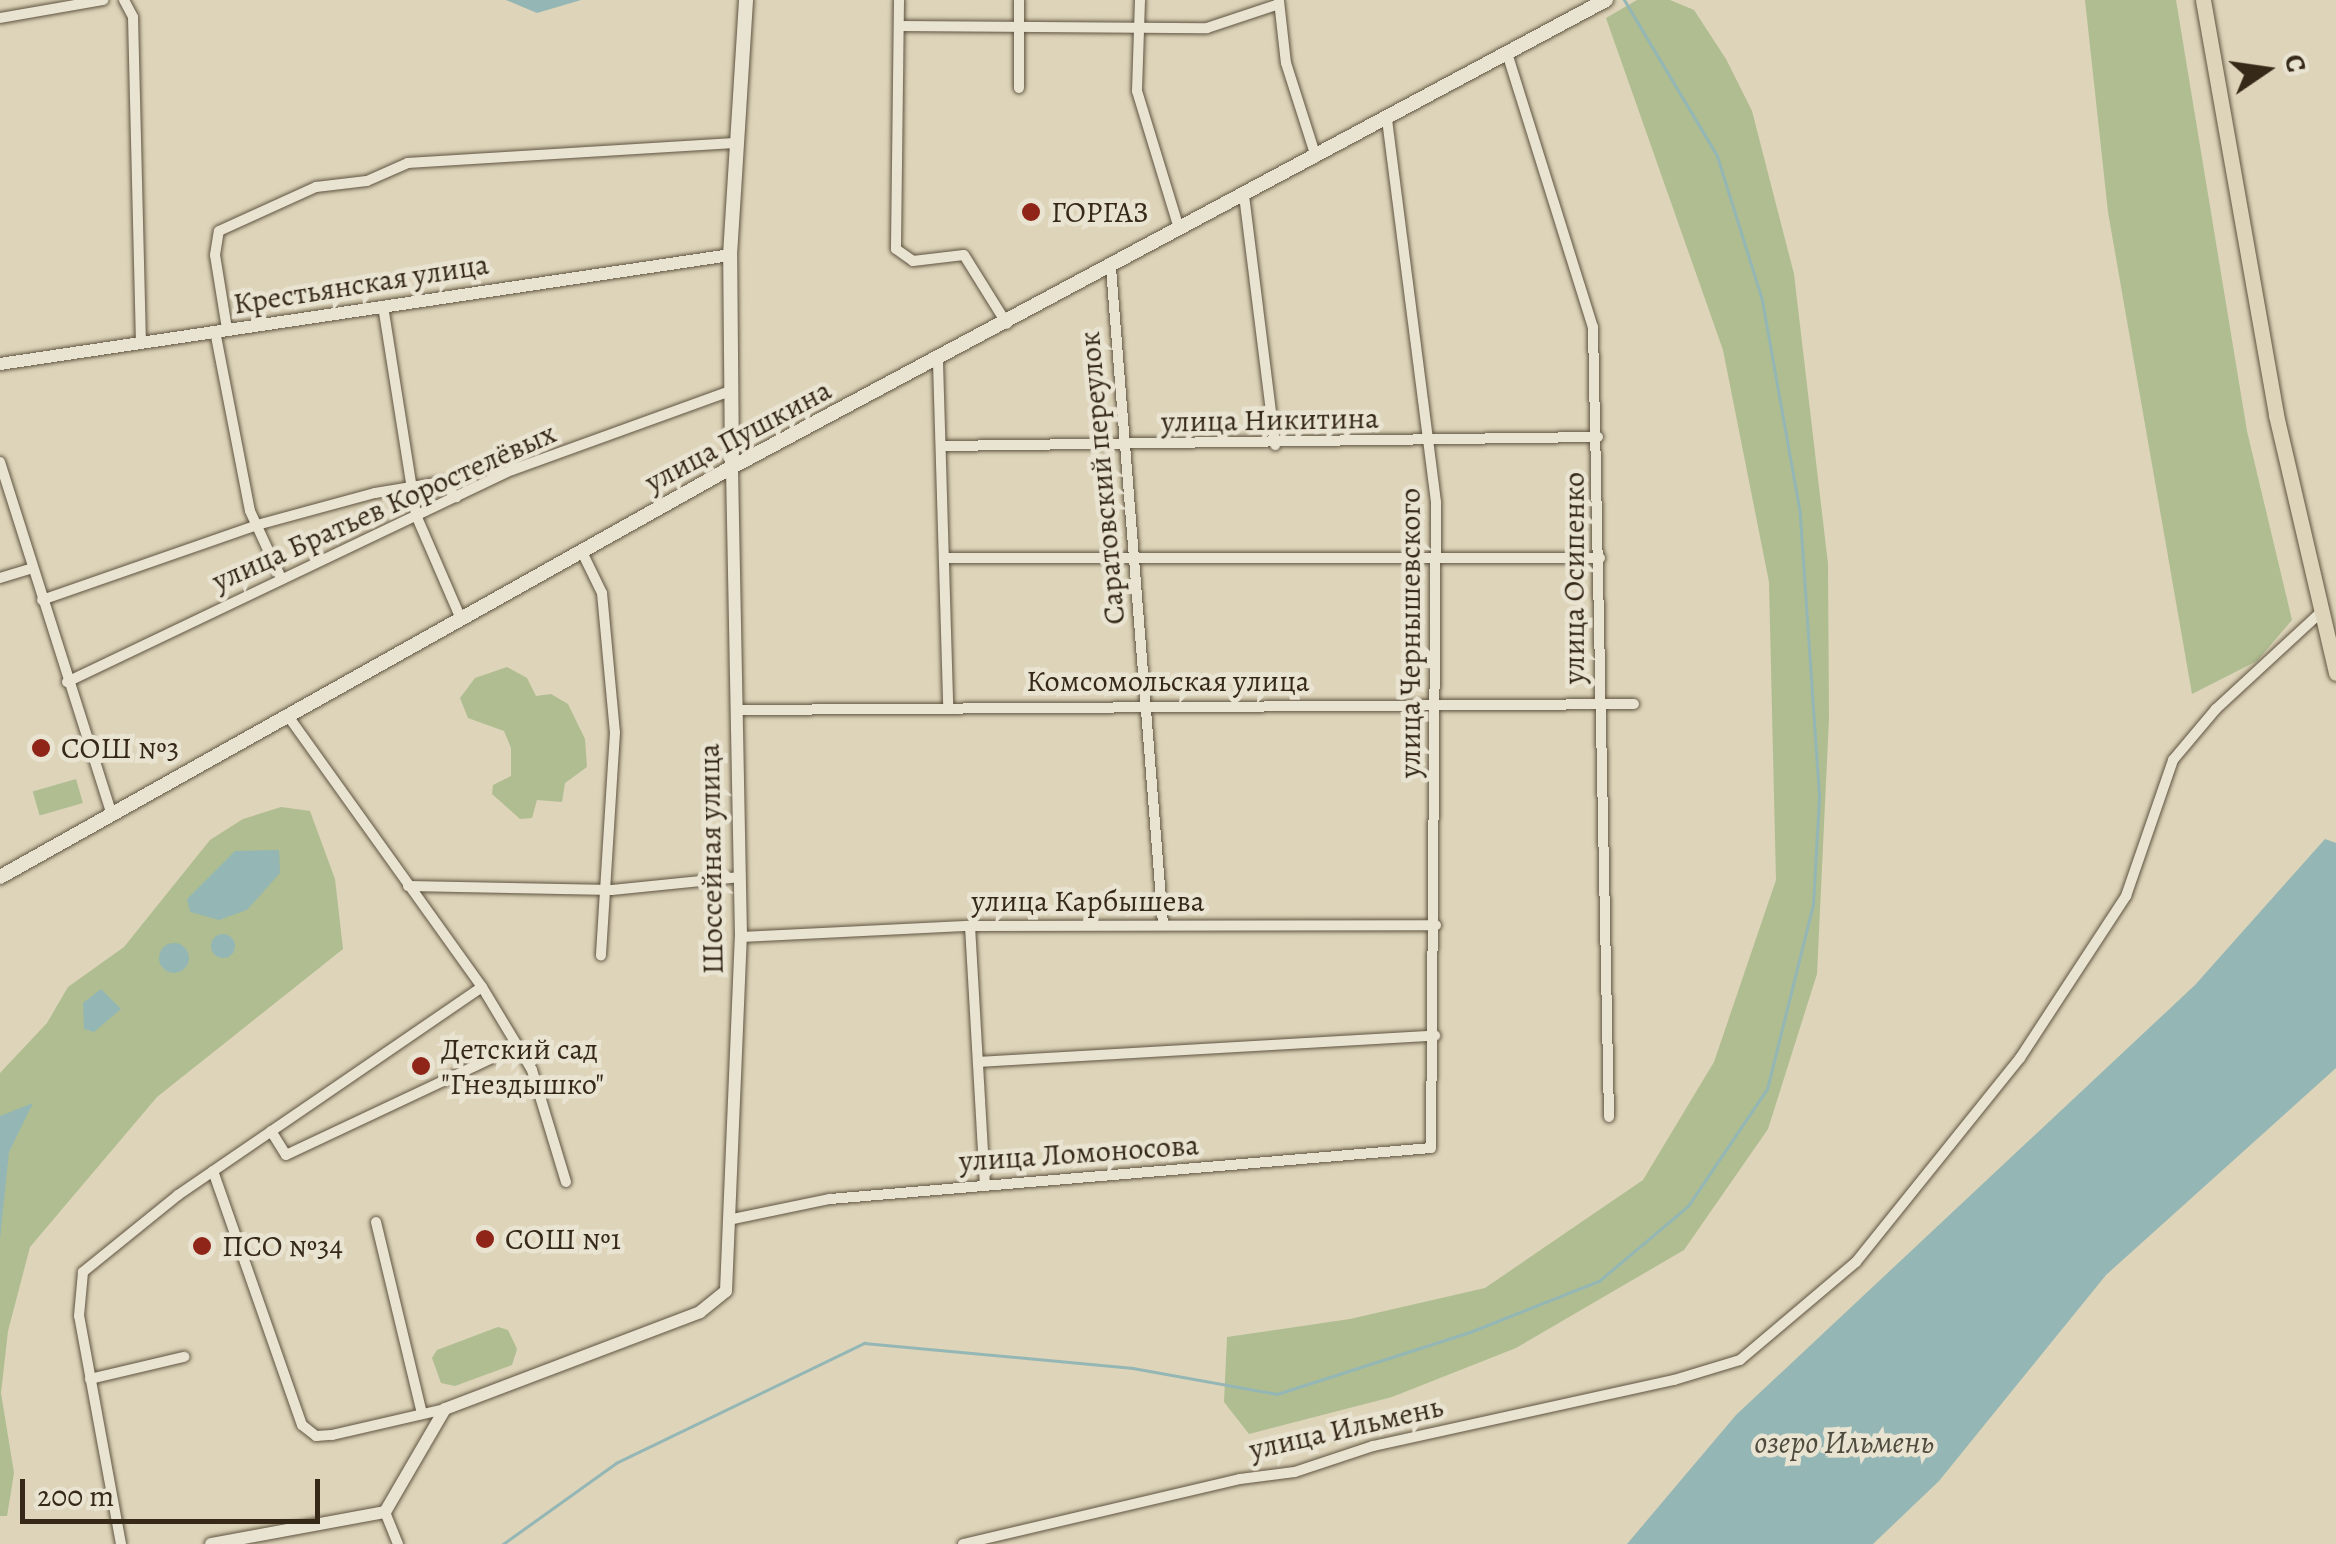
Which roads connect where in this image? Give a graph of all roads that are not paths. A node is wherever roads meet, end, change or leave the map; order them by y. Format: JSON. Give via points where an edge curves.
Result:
{"nodes":[{"id":1,"x":103,"y":0,"type":"edge"},
{"id":2,"x":124,"y":0,"type":"edge"},
{"id":3,"x":746,"y":0,"type":"edge"},
{"id":4,"x":899,"y":0,"type":"edge"},
{"id":5,"x":1019,"y":0,"type":"edge"},
{"id":6,"x":1140,"y":0,"type":"edge"},
{"id":7,"x":1606,"y":0,"type":"edge"},
{"id":8,"x":2202,"y":0,"type":"edge"},
{"id":9,"x":1279,"y":2,"type":"edge"},
{"id":10,"x":0,"y":18,"type":"edge"},
{"id":11,"x":899,"y":26,"type":"junction"},
{"id":12,"x":1019,"y":28,"type":"junction"},
{"id":13,"x":1140,"y":31,"type":"junction"},
{"id":14,"x":1507,"y":52,"type":"junction"},
{"id":15,"x":1019,"y":88,"type":"dead end"},
{"id":16,"x":1386,"y":120,"type":"junction"},
{"id":17,"x":737,"y":143,"type":"junction"},
{"id":18,"x":1316,"y":157,"type":"junction"},
{"id":19,"x":1244,"y":194,"type":"junction"},
{"id":20,"x":1179,"y":228,"type":"junction"},
{"id":21,"x":730,"y":254,"type":"junction"},
{"id":22,"x":1111,"y":268,"type":"junction"},
{"id":23,"x":383,"y":306,"type":"junction"},
{"id":24,"x":1007,"y":324,"type":"junction"},
{"id":25,"x":221,"y":330,"type":"junction"},
{"id":26,"x":141,"y":340,"type":"junction"},
{"id":27,"x":938,"y":362,"type":"junction"},
{"id":28,"x":0,"y":364,"type":"edge"},
{"id":29,"x":728,"y":392,"type":"junction"},
{"id":30,"x":1598,"y":437,"type":"junction"},
{"id":31,"x":1432,"y":442,"type":"junction"},
{"id":32,"x":1275,"y":445,"type":"junction"},
{"id":33,"x":942,"y":446,"type":"junction"},
{"id":34,"x":1124,"y":447,"type":"junction"},
{"id":35,"x":0,"y":462,"type":"edge"},
{"id":36,"x":732,"y":467,"type":"junction"},
{"id":37,"x":413,"y":488,"type":"junction"},
{"id":38,"x":456,"y":497,"type":"junction"},
{"id":39,"x":416,"y":515,"type":"junction"},
{"id":40,"x":258,"y":525,"type":"junction"},
{"id":41,"x":582,"y":552,"type":"junction"},
{"id":42,"x":1436,"y":554,"type":"junction"},
{"id":43,"x":1134,"y":556,"type":"junction"},
{"id":44,"x":945,"y":558,"type":"junction"},
{"id":45,"x":1600,"y":558,"type":"junction"},
{"id":46,"x":30,"y":568,"type":"junction"},
{"id":47,"x":0,"y":578,"type":"edge"},
{"id":48,"x":281,"y":578,"type":"junction"},
{"id":49,"x":42,"y":600,"type":"junction"},
{"id":50,"x":2321,"y":612,"type":"junction"},
{"id":51,"x":461,"y":619,"type":"junction"},
{"id":52,"x":2336,"y":673,"type":"edge"},
{"id":53,"x":67,"y":682,"type":"junction"},
{"id":54,"x":1600,"y":704,"type":"junction"},
{"id":55,"x":1634,"y":704,"type":"dead end"},
{"id":56,"x":948,"y":706,"type":"junction"},
{"id":57,"x":1145,"y":707,"type":"junction"},
{"id":58,"x":1437,"y":707,"type":"junction"},
{"id":59,"x":737,"y":710,"type":"junction"},
{"id":60,"x":288,"y":716,"type":"junction"},
{"id":61,"x":112,"y":816,"type":"junction"},
{"id":62,"x":740,"y":876,"type":"junction"},
{"id":63,"x":0,"y":877,"type":"edge"},
{"id":64,"x":408,"y":886,"type":"junction"},
{"id":65,"x":609,"y":890,"type":"junction"},
{"id":66,"x":1163,"y":924,"type":"junction"},
{"id":67,"x":970,"y":926,"type":"junction"},
{"id":68,"x":1436,"y":926,"type":"junction"},
{"id":69,"x":741,"y":937,"type":"junction"},
{"id":70,"x":601,"y":956,"type":"dead end"},
{"id":71,"x":482,"y":988,"type":"junction"},
{"id":72,"x":1434,"y":1036,"type":"junction"},
{"id":73,"x":518,"y":1046,"type":"junction"},
{"id":74,"x":978,"y":1062,"type":"junction"},
{"id":75,"x":1609,"y":1117,"type":"dead end"},
{"id":76,"x":271,"y":1132,"type":"junction"},
{"id":77,"x":1431,"y":1148,"type":"joint"},
{"id":78,"x":213,"y":1171,"type":"junction"},
{"id":79,"x":566,"y":1182,"type":"dead end"},
{"id":80,"x":985,"y":1184,"type":"junction"},
{"id":81,"x":733,"y":1219,"type":"junction"},
{"id":82,"x":376,"y":1222,"type":"dead end"},
{"id":83,"x":184,"y":1356,"type":"dead end"},
{"id":84,"x":90,"y":1379,"type":"junction"},
{"id":85,"x":444,"y":1409,"type":"junction"},
{"id":86,"x":422,"y":1414,"type":"junction"},
{"id":87,"x":385,"y":1512,"type":"junction"},
{"id":88,"x":121,"y":1544,"type":"edge"},
{"id":89,"x":210,"y":1544,"type":"edge"},
{"id":90,"x":398,"y":1544,"type":"edge"},
{"id":91,"x":962,"y":1544,"type":"edge"}],
"edges":[{"from":1,"to":10,"type":"street"},
{"from":2,"to":26,"type":"street","via":[[133,17]]},
{"from":3,"to":17,"type":"main road","name":"Шоссейная улица"},
{"from":4,"to":11,"type":"street"},
{"from":5,"to":12,"type":"street"},
{"from":6,"to":13,"type":"street"},
{"from":7,"to":14,"type":"main road","name":"улица Пушкина"},
{"from":8,"to":50,"type":"main road","via":[[2276,415]]},
{"from":9,"to":13,"type":"street","via":[[1236,23]]},
{"from":9,"to":18,"type":"street","via":[[1286,64]]},
{"from":11,"to":12,"type":"street"},
{"from":11,"to":24,"type":"street","via":[[896,249],[913,261],[964,256]]},
{"from":12,"to":13,"type":"street"},
{"from":12,"to":15,"type":"street"},
{"from":13,"to":20,"type":"street","via":[[1137,91]]},
{"from":14,"to":16,"type":"main road","name":"улица Пушкина"},
{"from":14,"to":30,"type":"street","name":"улица Осипенко","via":[[1593,327]]},
{"from":16,"to":18,"type":"main road","name":"улица Пушкина"},
{"from":16,"to":31,"type":"street","name":"улица Чернышевского"},
{"from":17,"to":21,"type":"main road","name":"Шоссейная улица"},
{"from":17,"to":25,"type":"street","via":[[408,162],[367,180],[316,187],[219,232]]},
{"from":18,"to":19,"type":"main road","name":"улица Пушкина"},
{"from":19,"to":20,"type":"main road","name":"улица Пушкина"},
{"from":19,"to":32,"type":"street"},
{"from":20,"to":22,"type":"main road","name":"улица Пушкина"},
{"from":21,"to":23,"type":"street","name":"Крестьянская улица"},
{"from":21,"to":29,"type":"main road","name":"Шоссейная улица"},
{"from":22,"to":24,"type":"main road","name":"улица Пушкина"},
{"from":22,"to":34,"type":"street","name":"Саратовский переулок"},
{"from":23,"to":25,"type":"street","name":"Крестьянская улица"},
{"from":23,"to":37,"type":"street"},
{"from":24,"to":27,"type":"main road","name":"улица Пушкина"},
{"from":25,"to":26,"type":"street","name":"Крестьянская улица"},
{"from":25,"to":40,"type":"street"},
{"from":26,"to":28,"type":"street","name":"Крестьянская улица"},
{"from":27,"to":33,"type":"street"},
{"from":27,"to":36,"type":"main road","name":"улица Пушкина"},
{"from":29,"to":36,"type":"main road","name":"Шоссейная улица"},
{"from":29,"to":38,"type":"street","name":"улица Братьев Коростелёвых"},
{"from":30,"to":31,"type":"street","name":"улица Никитина"},
{"from":30,"to":45,"type":"street","name":"улица Осипенко"},
{"from":31,"to":32,"type":"street","name":"улица Никитина"},
{"from":31,"to":42,"type":"street","name":"улица Чернышевского"},
{"from":32,"to":34,"type":"street","name":"улица Никитина"},
{"from":33,"to":34,"type":"street","name":"улица Никитина"},
{"from":33,"to":44,"type":"street"},
{"from":34,"to":43,"type":"street","name":"Саратовский переулок"},
{"from":35,"to":46,"type":"street"},
{"from":36,"to":41,"type":"main road","name":"улица Пушкина"},
{"from":36,"to":59,"type":"street","name":"Шоссейная улица"},
{"from":37,"to":38,"type":"street","via":[[442,482]]},
{"from":37,"to":39,"type":"street"},
{"from":37,"to":40,"type":"street"},
{"from":38,"to":39,"type":"street","name":"улица Братьев Коростелёвых"},
{"from":39,"to":48,"type":"street","name":"улица Братьев Коростелёвых"},
{"from":39,"to":51,"type":"street"},
{"from":40,"to":48,"type":"street"},
{"from":40,"to":49,"type":"street"},
{"from":41,"to":51,"type":"main road","name":"улица Пушкина"},
{"from":41,"to":65,"type":"street","via":[[602,593],[615,732]]},
{"from":42,"to":43,"type":"street"},
{"from":42,"to":45,"type":"street"},
{"from":42,"to":58,"type":"street","name":"улица Чернышевского"},
{"from":43,"to":44,"type":"street"},
{"from":43,"to":57,"type":"street","name":"Саратовский переулок"},
{"from":44,"to":56,"type":"street"},
{"from":45,"to":54,"type":"street","name":"улица Осипенко"},
{"from":46,"to":47,"type":"street"},
{"from":46,"to":49,"type":"street"},
{"from":48,"to":53,"type":"street","name":"улица Братьев Коростелёвых"},
{"from":49,"to":53,"type":"street"},
{"from":50,"to":52,"type":"main road"},
{"from":50,"to":91,"type":"street","name":"улица Ильмень","via":[[2216,708],[2173,760],[2126,896],[2020,1058],[1856,1262],[1740,1360],[1373,1446],[1295,1472],[1240,1478]]},
{"from":51,"to":60,"type":"main road","name":"улица Пушкина"},
{"from":53,"to":61,"type":"street"},
{"from":54,"to":55,"type":"street","name":"Комсомольская улица"},
{"from":54,"to":58,"type":"street","name":"Комсомольская улица"},
{"from":54,"to":75,"type":"street","name":"улица Осипенко"},
{"from":56,"to":57,"type":"street","name":"Комсомольская улица"},
{"from":56,"to":59,"type":"street","name":"Комсомольская улица"},
{"from":57,"to":58,"type":"street","name":"Комсомольская улица"},
{"from":57,"to":66,"type":"street","name":"Саратовский переулок"},
{"from":58,"to":68,"type":"street","name":"улица Чернышевского"},
{"from":59,"to":62,"type":"street","name":"Шоссейная улица"},
{"from":60,"to":61,"type":"main road","name":"улица Пушкина"},
{"from":60,"to":64,"type":"street"},
{"from":61,"to":63,"type":"main road","name":"улица Пушкина"},
{"from":62,"to":65,"type":"street"},
{"from":62,"to":69,"type":"street","name":"Шоссейная улица"},
{"from":64,"to":65,"type":"street"},
{"from":64,"to":71,"type":"street"},
{"from":65,"to":70,"type":"street"},
{"from":66,"to":67,"type":"street","name":"улица Карбышева"},
{"from":66,"to":68,"type":"street","name":"улица Карбышева"},
{"from":67,"to":69,"type":"street","name":"улица Карбышева"},
{"from":67,"to":74,"type":"street"},
{"from":68,"to":72,"type":"street","name":"улица Чернышевского"},
{"from":69,"to":81,"type":"street","name":"Шоссейная улица"},
{"from":71,"to":73,"type":"street"},
{"from":71,"to":76,"type":"street"},
{"from":72,"to":74,"type":"street"},
{"from":72,"to":77,"type":"street","name":"улица Чернышевского"},
{"from":73,"to":76,"type":"street","via":[[286,1155]]},
{"from":73,"to":79,"type":"street","via":[[532,1070]]},
{"from":74,"to":80,"type":"street"},
{"from":76,"to":78,"type":"street"},
{"from":77,"to":80,"type":"street","name":"улица Ломоносова"},
{"from":78,"to":84,"type":"street","via":[[83,1272],[78,1305]]},
{"from":78,"to":86,"type":"street","via":[[302,1425],[316,1436]]},
{"from":80,"to":81,"type":"street","name":"улица Ломоносова","via":[[830,1198]]},
{"from":81,"to":85,"type":"street","name":"Шоссейная улица","via":[[730,1276],[714,1306]]},
{"from":82,"to":86,"type":"street"},
{"from":83,"to":84,"type":"street"},
{"from":84,"to":88,"type":"street"},
{"from":85,"to":86,"type":"street"},
{"from":85,"to":87,"type":"street"},
{"from":87,"to":89,"type":"street"},
{"from":87,"to":90,"type":"street"}]}
